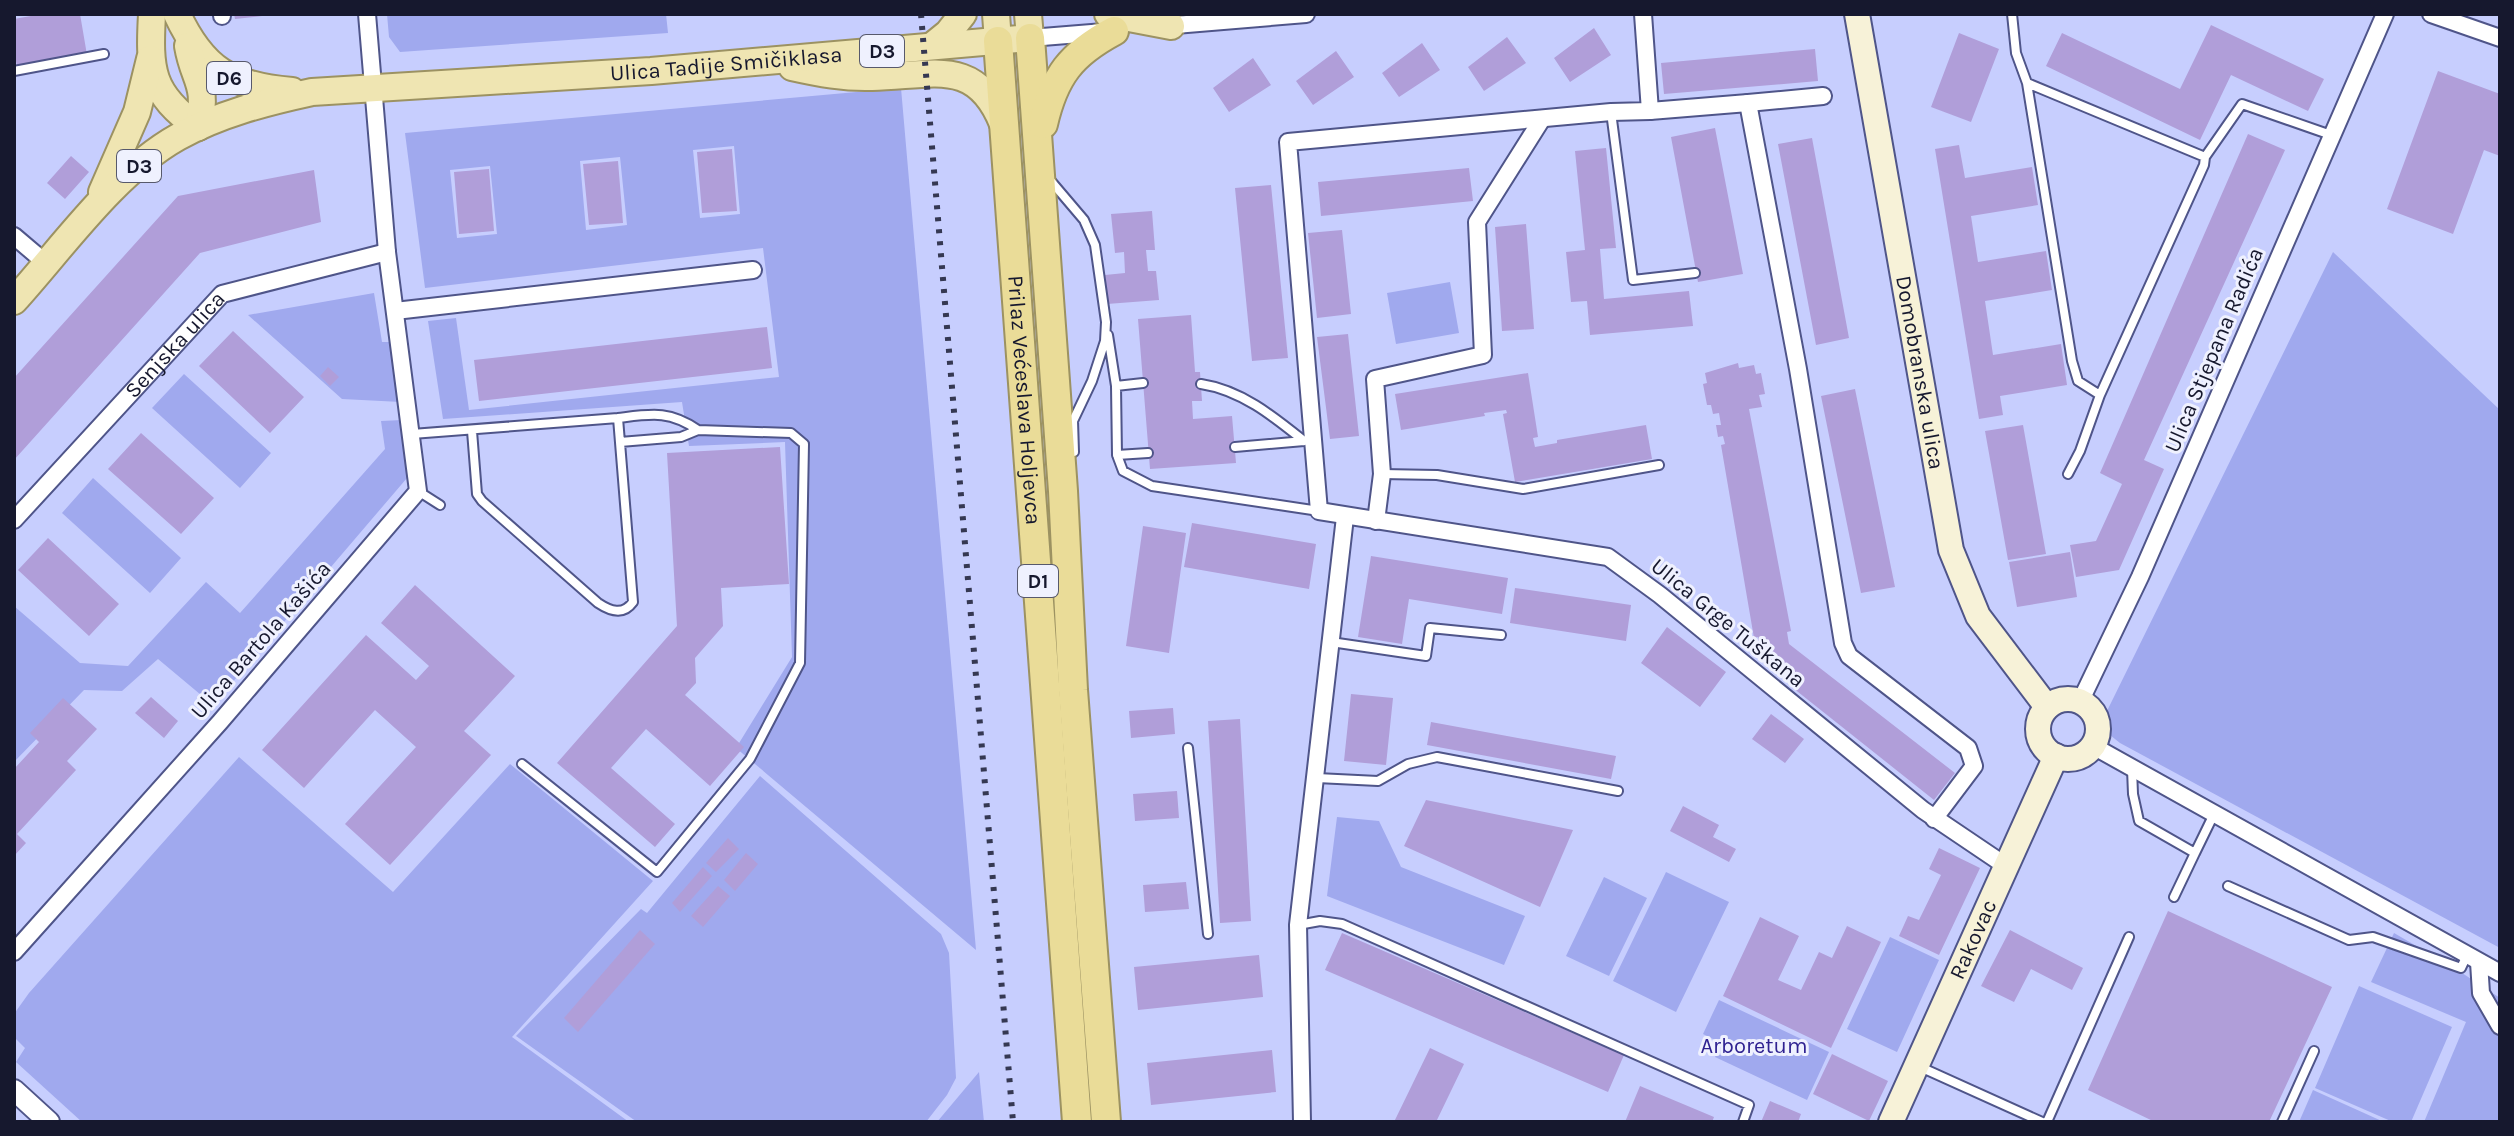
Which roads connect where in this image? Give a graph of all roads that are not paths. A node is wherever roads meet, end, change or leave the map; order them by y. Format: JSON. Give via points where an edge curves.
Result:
{"nodes":[{"id":1,"x":152,"y":14,"type":"edge"},
{"id":2,"x":367,"y":14,"type":"edge"},
{"id":3,"x":963,"y":14,"type":"edge"},
{"id":4,"x":1306,"y":14,"type":"edge"},
{"id":5,"x":1643,"y":14,"type":"edge"},
{"id":6,"x":1857,"y":14,"type":"edge"},
{"id":7,"x":2012,"y":14,"type":"edge"},
{"id":8,"x":2385,"y":14,"type":"edge"},
{"id":9,"x":2431,"y":14,"type":"edge"},
{"id":10,"x":1111,"y":22,"type":"edge"},
{"id":11,"x":182,"y":24,"type":"edge"},
{"id":12,"x":1029,"y":26,"type":"edge"},
{"id":13,"x":1171,"y":26,"type":"joint"},
{"id":14,"x":997,"y":27,"type":"edge"},
{"id":15,"x":2500,"y":38,"type":"edge"},
{"id":16,"x":932,"y":46,"type":"junction"},
{"id":17,"x":104,"y":54,"type":"dead end"},
{"id":18,"x":150,"y":59,"type":"junction"},
{"id":19,"x":765,"y":61,"type":"junction"},
{"id":20,"x":14,"y":71,"type":"edge"},
{"id":21,"x":2027,"y":83,"type":"junction"},
{"id":22,"x":372,"y":88,"type":"junction"},
{"id":23,"x":312,"y":92,"type":"junction"},
{"id":24,"x":1823,"y":96,"type":"dead end"},
{"id":25,"x":1748,"y":103,"type":"junction"},
{"id":26,"x":1650,"y":111,"type":"junction"},
{"id":27,"x":1611,"y":112,"type":"junction"},
{"id":28,"x":1542,"y":119,"type":"junction"},
{"id":29,"x":1003,"y":125,"type":"junction"},
{"id":30,"x":198,"y":127,"type":"junction"},
{"id":31,"x":2331,"y":135,"type":"junction"},
{"id":32,"x":1038,"y":150,"type":"junction"},
{"id":33,"x":2205,"y":157,"type":"junction"},
{"id":34,"x":88,"y":216,"type":"junction"},
{"id":35,"x":14,"y":236,"type":"edge"},
{"id":36,"x":387,"y":252,"type":"junction"},
{"id":37,"x":47,"y":264,"type":"junction"},
{"id":38,"x":753,"y":270,"type":"dead end"},
{"id":39,"x":1695,"y":273,"type":"dead end"},
{"id":40,"x":14,"y":301,"type":"edge"},
{"id":41,"x":395,"y":311,"type":"junction"},
{"id":42,"x":1106,"y":322,"type":"junction"},
{"id":43,"x":1143,"y":383,"type":"dead end"},
{"id":44,"x":1201,"y":384,"type":"dead end"},
{"id":45,"x":1116,"y":386,"type":"junction"},
{"id":46,"x":2100,"y":395,"type":"junction"},
{"id":47,"x":618,"y":418,"type":"junction"},
{"id":48,"x":698,"y":430,"type":"junction"},
{"id":49,"x":472,"y":431,"type":"junction"},
{"id":50,"x":412,"y":434,"type":"junction"},
{"id":51,"x":1308,"y":440,"type":"junction"},
{"id":52,"x":620,"y":442,"type":"junction"},
{"id":53,"x":1235,"y":447,"type":"dead end"},
{"id":54,"x":1148,"y":453,"type":"dead end"},
{"id":55,"x":1117,"y":455,"type":"junction"},
{"id":56,"x":1074,"y":458,"type":"dead end"},
{"id":57,"x":1659,"y":465,"type":"dead end"},
{"id":58,"x":1382,"y":474,"type":"junction"},
{"id":59,"x":2068,"y":474,"type":"dead end"},
{"id":60,"x":418,"y":491,"type":"junction"},
{"id":61,"x":440,"y":505,"type":"dead end"},
{"id":62,"x":1319,"y":511,"type":"junction"},
{"id":63,"x":1345,"y":517,"type":"junction"},
{"id":64,"x":14,"y":520,"type":"edge"},
{"id":65,"x":1376,"y":521,"type":"junction"},
{"id":66,"x":1501,"y":635,"type":"dead end"},
{"id":67,"x":1331,"y":642,"type":"junction"},
{"id":68,"x":2080,"y":702,"type":"junction"},
{"id":69,"x":2047,"y":707,"type":"junction"},
{"id":70,"x":2093,"y":746,"type":"junction"},
{"id":71,"x":1188,"y":748,"type":"dead end"},
{"id":72,"x":2056,"y":756,"type":"junction"},
{"id":73,"x":522,"y":764,"type":"dead end"},
{"id":74,"x":2132,"y":769,"type":"junction"},
{"id":75,"x":1317,"y":778,"type":"junction"},
{"id":76,"x":1618,"y":791,"type":"dead end"},
{"id":77,"x":2214,"y":814,"type":"junction"},
{"id":78,"x":1934,"y":819,"type":"junction"},
{"id":79,"x":2195,"y":853,"type":"junction"},
{"id":80,"x":2006,"y":866,"type":"junction"},
{"id":81,"x":2228,"y":886,"type":"dead end"},
{"id":82,"x":2174,"y":897,"type":"dead end"},
{"id":83,"x":1298,"y":925,"type":"junction"},
{"id":84,"x":1208,"y":934,"type":"dead end"},
{"id":85,"x":2129,"y":937,"type":"dead end"},
{"id":86,"x":14,"y":952,"type":"edge"},
{"id":87,"x":2473,"y":959,"type":"junction"},
{"id":88,"x":2500,"y":973,"type":"edge"},
{"id":89,"x":2500,"y":1026,"type":"edge"},
{"id":90,"x":2314,"y":1051,"type":"dead end"},
{"id":91,"x":1917,"y":1066,"type":"junction"},
{"id":92,"x":14,"y":1090,"type":"edge"},
{"id":93,"x":49,"y":1122,"type":"edge"},
{"id":94,"x":1077,"y":1122,"type":"edge"},
{"id":95,"x":1106,"y":1122,"type":"edge"},
{"id":96,"x":1302,"y":1122,"type":"edge"},
{"id":97,"x":1743,"y":1122,"type":"edge"},
{"id":98,"x":1891,"y":1122,"type":"edge"},
{"id":99,"x":2044,"y":1122,"type":"edge"},
{"id":100,"x":2282,"y":1122,"type":"edge"}],
"edges":[{"from":1,"to":18,"type":"main road","number":"D6"},
{"from":2,"to":22,"type":"street"},
{"from":3,"to":16,"type":"main road"},
{"from":4,"to":13,"type":"street"},
{"from":5,"to":26,"type":"street"},
{"from":6,"to":69,"type":"main road","name":"Domobranska ulica","via":[[1951,550],[1978,616]]},
{"from":7,"to":21,"type":"lane","via":[[2016,53]]},
{"from":8,"to":31,"type":"street","name":"Ulica Stjepana Radića"},
{"from":9,"to":15,"type":"street"},
{"from":10,"to":12,"type":"street","name":"Ulica Tadije Smičiklasa"},
{"from":10,"to":13,"type":"main road"},
{"from":10,"to":32,"type":"highway","via":[[1065,67],[1052,93]]},
{"from":11,"to":23,"type":"main road","number":"D6","via":[[209,64],[237,82]]},
{"from":11,"to":30,"type":"main road","via":[[203,92]]},
{"from":12,"to":14,"type":"main road","name":"Ulica Tadije Smičiklasa","number":"D3"},
{"from":12,"to":32,"type":"highway","name":"Prilaz Većeslava Holjevca","number":"D1"},
{"from":14,"to":16,"type":"main road","name":"Ulica Tadije Smičiklasa","number":"D3"},
{"from":14,"to":29,"type":"highway","name":"Prilaz Većeslava Holjevca","number":"D1"},
{"from":16,"to":19,"type":"main road","name":"Ulica Tadije Smičiklasa","number":"D3"},
{"from":17,"to":20,"type":"lane"},
{"from":18,"to":30,"type":"main road","number":"D6","via":[[160,92]]},
{"from":18,"to":34,"type":"main road","via":[[137,112]]},
{"from":19,"to":22,"type":"main road","name":"Ulica Tadije Smičiklasa","number":"D3"},
{"from":19,"to":29,"type":"main road","via":[[849,77],[958,75],[988,94]]},
{"from":21,"to":33,"type":"lane"},
{"from":21,"to":46,"type":"lane","via":[[2072,361],[2078,381]]},
{"from":22,"to":23,"type":"main road","name":"Ulica Tadije Smičiklasa","number":"D3"},
{"from":22,"to":36,"type":"street"},
{"from":23,"to":30,"type":"main road","name":"Ulica Tadije Smičiklasa","number":"D3"},
{"from":24,"to":25,"type":"street"},
{"from":25,"to":26,"type":"street"},
{"from":25,"to":78,"type":"street","via":[[1843,643],[1849,656],[1968,748],[1974,766]]},
{"from":26,"to":27,"type":"street"},
{"from":27,"to":28,"type":"street"},
{"from":27,"to":39,"type":"lane","via":[[1633,280]]},
{"from":28,"to":51,"type":"street","via":[[1288,142]]},
{"from":28,"to":58,"type":"street","via":[[1477,222],[1483,355],[1375,379]]},
{"from":29,"to":94,"type":"highway","name":"Prilaz Većeslava Holjevca","number":"D1"},
{"from":30,"to":34,"type":"main road","number":"D3","via":[[140,165]]},
{"from":31,"to":33,"type":"lane","via":[[2242,104]]},
{"from":31,"to":68,"type":"street","name":"Ulica Stjepana Radića","via":[[2140,577]]},
{"from":32,"to":42,"type":"lane","via":[[1053,186],[1084,220],[1095,245]]},
{"from":32,"to":95,"type":"highway","name":"Prilaz Većeslava Holjevca","number":"D1","via":[[1067,481],[1073,690]]},
{"from":33,"to":46,"type":"lane"},
{"from":34,"to":37,"type":"main road","number":"D3"},
{"from":35,"to":37,"type":"street"},
{"from":36,"to":41,"type":"street"},
{"from":36,"to":64,"type":"street","name":"Senjska ulica","via":[[222,294]]},
{"from":37,"to":40,"type":"main road","number":"D3"},
{"from":38,"to":41,"type":"street"},
{"from":41,"to":50,"type":"street"},
{"from":42,"to":45,"type":"lane"},
{"from":42,"to":56,"type":"lane","via":[[1092,381],[1073,421]]},
{"from":43,"to":45,"type":"lane"},
{"from":44,"to":51,"type":"lane","via":[[1222,387],[1247,400]]},
{"from":45,"to":55,"type":"lane"},
{"from":46,"to":59,"type":"lane"},
{"from":47,"to":48,"type":"lane","via":[[679,417]]},
{"from":47,"to":49,"type":"lane"},
{"from":47,"to":52,"type":"lane"},
{"from":48,"to":52,"type":"lane","via":[[681,437]]},
{"from":48,"to":73,"type":"lane","via":[[791,433],[804,444],[800,663],[750,759],[657,872]]},
{"from":49,"to":50,"type":"lane"},
{"from":49,"to":52,"type":"lane","via":[[482,501],[610,611],[622,611],[633,602]]},
{"from":50,"to":60,"type":"street"},
{"from":51,"to":53,"type":"lane"},
{"from":51,"to":62,"type":"street"},
{"from":54,"to":55,"type":"lane"},
{"from":55,"to":62,"type":"lane","name":"Ulica Grge Tuškana","via":[[1123,471],[1152,486]]},
{"from":57,"to":58,"type":"lane","via":[[1523,489],[1437,475]]},
{"from":58,"to":65,"type":"street"},
{"from":60,"to":61,"type":"lane"},
{"from":60,"to":86,"type":"street","name":"Ulica Bartola Kašića"},
{"from":62,"to":63,"type":"street","name":"Ulica Grge Tuškana"},
{"from":63,"to":65,"type":"street","name":"Ulica Grge Tuškana"},
{"from":63,"to":67,"type":"street"},
{"from":65,"to":78,"type":"street","name":"Ulica Grge Tuškana","via":[[1608,557]]},
{"from":66,"to":67,"type":"lane","via":[[1430,628],[1426,656]]},
{"from":67,"to":75,"type":"street"},
{"from":68,"to":69,"type":"main road","via":[[2065,699]]},
{"from":68,"to":70,"type":"main road","via":[[2096,719]]},
{"from":69,"to":72,"type":"main road","via":[[2038,734]]},
{"from":70,"to":72,"type":"main road","via":[[2076,758]]},
{"from":70,"to":74,"type":"street"},
{"from":71,"to":84,"type":"lane"},
{"from":72,"to":80,"type":"main road","name":"Rakovac"},
{"from":74,"to":77,"type":"street"},
{"from":74,"to":79,"type":"lane","via":[[2139,821]]},
{"from":75,"to":76,"type":"lane","via":[[1378,781],[1408,764],[1437,757]]},
{"from":75,"to":83,"type":"street"},
{"from":77,"to":79,"type":"lane"},
{"from":77,"to":87,"type":"street"},
{"from":78,"to":80,"type":"street","name":"Ulica Grge Tuškana"},
{"from":79,"to":82,"type":"lane"},
{"from":80,"to":91,"type":"main road","name":"Rakovac"},
{"from":81,"to":87,"type":"lane","via":[[2349,940],[2373,937],[2461,968]]},
{"from":83,"to":96,"type":"street"},
{"from":83,"to":97,"type":"lane","via":[[1342,924],[1749,1105]]},
{"from":85,"to":99,"type":"lane"},
{"from":87,"to":88,"type":"street"},
{"from":87,"to":89,"type":"street","via":[[2481,993]]},
{"from":90,"to":100,"type":"lane"},
{"from":91,"to":98,"type":"main road","name":"Rakovac"},
{"from":91,"to":99,"type":"lane"},
{"from":92,"to":93,"type":"street"}]}
